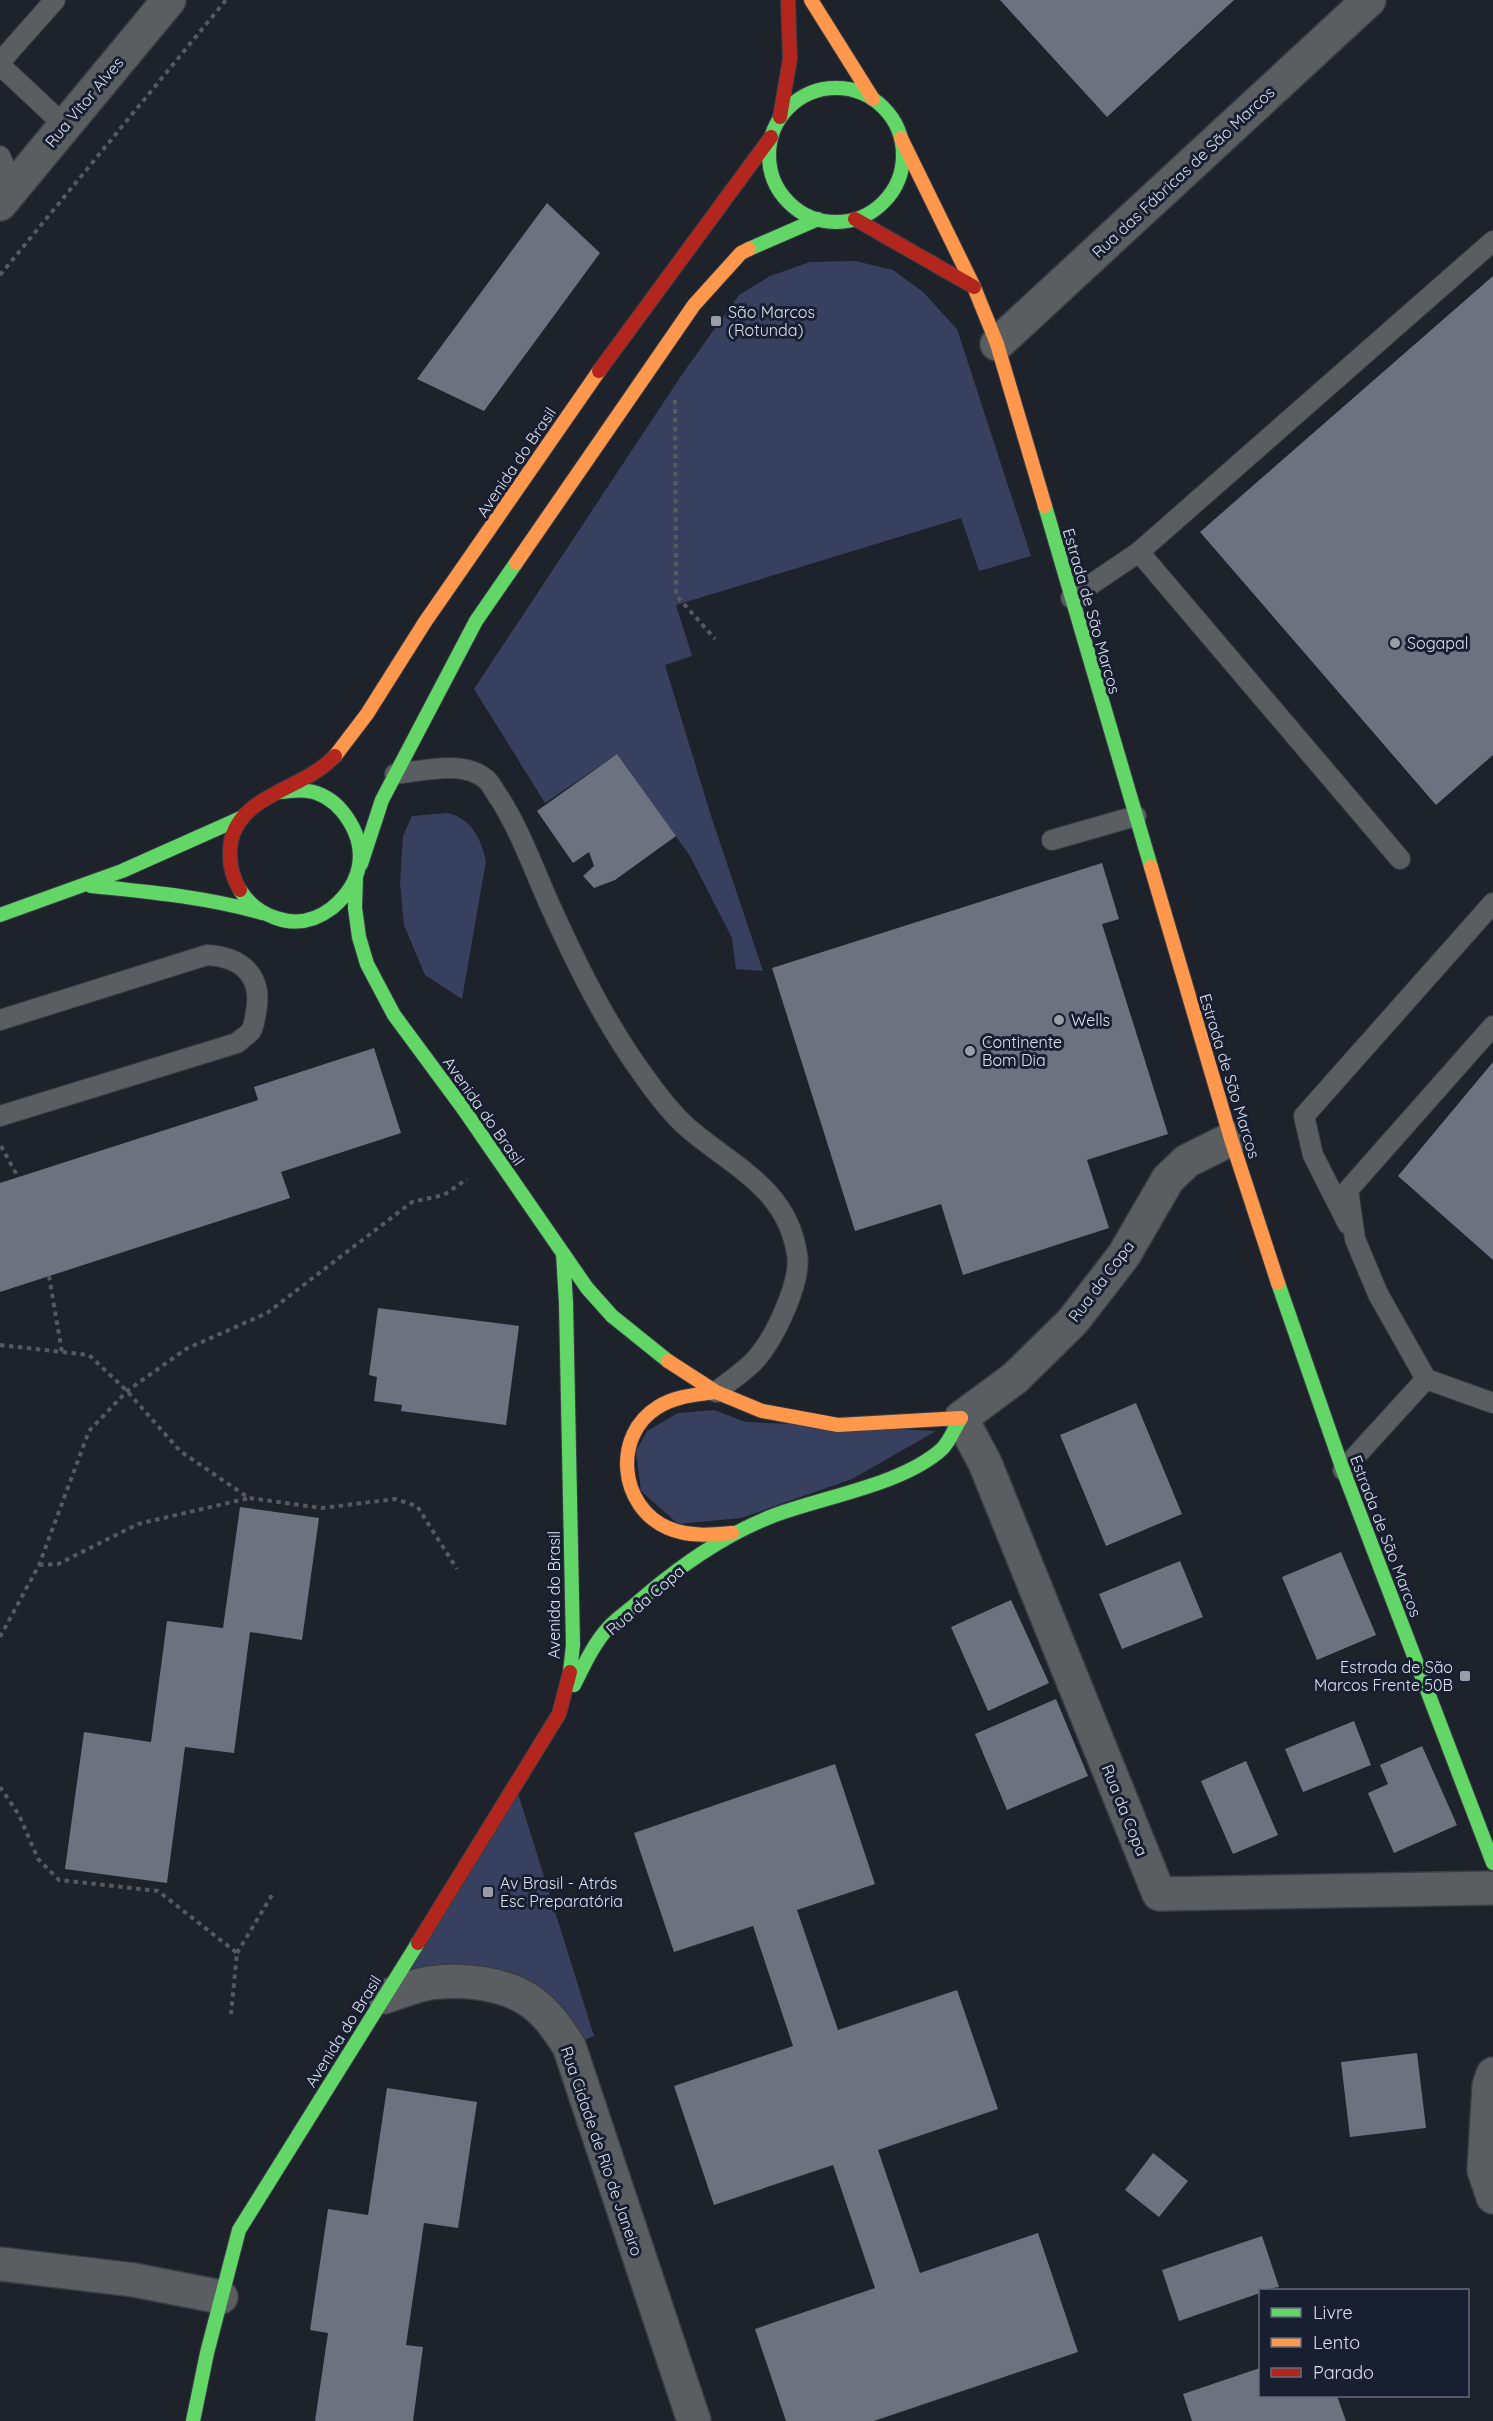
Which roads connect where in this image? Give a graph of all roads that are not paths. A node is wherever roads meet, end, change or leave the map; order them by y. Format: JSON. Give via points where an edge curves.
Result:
{"nodes":[{"id":1,"x":55,"y":0,"type":"edge"},
{"id":2,"x":169,"y":0,"type":"edge"},
{"id":3,"x":788,"y":0,"type":"edge"},
{"id":4,"x":811,"y":0,"type":"edge"},
{"id":5,"x":1369,"y":0,"type":"edge"},
{"id":6,"x":0,"y":63,"type":"edge"},
{"id":7,"x":873,"y":99,"type":"junction"},
{"id":8,"x":780,"y":117,"type":"junction"},
{"id":9,"x":65,"y":126,"type":"junction"},
{"id":10,"x":771,"y":136,"type":"junction"},
{"id":11,"x":901,"y":138,"type":"junction"},
{"id":12,"x":0,"y":156,"type":"edge"},
{"id":13,"x":7,"y":196,"type":"edge"},
{"id":14,"x":818,"y":219,"type":"junction"},
{"id":15,"x":855,"y":219,"type":"junction"},
{"id":16,"x":1493,"y":241,"type":"edge"},
{"id":17,"x":974,"y":287,"type":"junction"},
{"id":18,"x":997,"y":344,"type":"junction"},
{"id":19,"x":1139,"y":552,"type":"junction"},
{"id":20,"x":1071,"y":598,"type":"junction"},
{"id":21,"x":395,"y":774,"type":"junction"},
{"id":22,"x":279,"y":792,"type":"junction"},
{"id":23,"x":1136,"y":816,"type":"junction"},
{"id":24,"x":241,"y":818,"type":"junction"},
{"id":25,"x":1052,"y":840,"type":"dead end"},
{"id":26,"x":1400,"y":859,"type":"dead end"},
{"id":27,"x":358,"y":873,"type":"junction"},
{"id":28,"x":89,"y":886,"type":"junction"},
{"id":29,"x":1493,"y":903,"type":"edge"},
{"id":30,"x":267,"y":914,"type":"junction"},
{"id":31,"x":0,"y":915,"type":"edge"},
{"id":32,"x":0,"y":1020,"type":"edge"},
{"id":33,"x":1493,"y":1026,"type":"edge"},
{"id":34,"x":0,"y":1116,"type":"edge"},
{"id":35,"x":1231,"y":1140,"type":"junction"},
{"id":36,"x":1355,"y":1239,"type":"junction"},
{"id":37,"x":563,"y":1253,"type":"junction"},
{"id":38,"x":1426,"y":1378,"type":"junction"},
{"id":39,"x":716,"y":1392,"type":"junction"},
{"id":40,"x":1493,"y":1403,"type":"edge"},
{"id":41,"x":961,"y":1418,"type":"junction"},
{"id":42,"x":1343,"y":1470,"type":"junction"},
{"id":43,"x":732,"y":1533,"type":"junction"},
{"id":44,"x":559,"y":1714,"type":"junction"},
{"id":45,"x":1493,"y":1863,"type":"edge"},
{"id":46,"x":1493,"y":1888,"type":"edge"},
{"id":47,"x":384,"y":1997,"type":"junction"},
{"id":48,"x":1493,"y":2074,"type":"edge"},
{"id":49,"x":1493,"y":2197,"type":"edge"},
{"id":50,"x":0,"y":2264,"type":"edge"},
{"id":51,"x":221,"y":2297,"type":"junction"},
{"id":52,"x":193,"y":2421,"type":"edge"},
{"id":53,"x":694,"y":2421,"type":"edge"}],
"edges":[{"from":1,"to":6,"type":"lane"},
{"from":2,"to":9,"type":"street","name":"Rua Vitor Alves"},
{"from":3,"to":8,"type":"street","via":[[792,33]]},
{"from":4,"to":7,"type":"street"},
{"from":5,"to":18,"type":"street","name":"Rua das Fábricas de São Marcos"},
{"from":6,"to":9,"type":"lane"},
{"from":7,"to":8,"type":"street","via":[[854,90],[833,88],[794,102]]},
{"from":7,"to":11,"type":"street","via":[[895,122]]},
{"from":8,"to":10,"type":"street"},
{"from":9,"to":13,"type":"street","name":"Rua Vitor Alves"},
{"from":10,"to":14,"type":"street","via":[[773,178],[783,197],[798,211]]},
{"from":10,"to":22,"type":"street","name":"Avenida do Brasil","via":[[575,402],[359,726],[312,776]]},
{"from":11,"to":15,"type":"street","via":[[903,155],[894,188],[884,202]]},
{"from":11,"to":17,"type":"street","name":"Estrada de São Marcos"},
{"from":12,"to":13,"type":"lane"},
{"from":14,"to":15,"type":"street"},
{"from":14,"to":21,"type":"street","name":"Avenida do Brasil","via":[[741,253],[694,304],[476,621]]},
{"from":15,"to":17,"type":"street"},
{"from":16,"to":19,"type":"lane"},
{"from":17,"to":18,"type":"street","name":"Estrada de São Marcos"},
{"from":18,"to":20,"type":"street","name":"Estrada de São Marcos"},
{"from":19,"to":20,"type":"lane"},
{"from":19,"to":26,"type":"lane"},
{"from":20,"to":23,"type":"street","name":"Estrada de São Marcos"},
{"from":21,"to":27,"type":"street","name":"Avenida do Brasil","via":[[382,800]]},
{"from":21,"to":39,"type":"lane","via":[[448,768],[470,771],[488,780],[512,818],[599,1005],[644,1076],[686,1127],[760,1184],[777,1202],[792,1231],[798,1256],[796,1283],[758,1358]]},
{"from":22,"to":24,"type":"street","via":[[253,804]]},
{"from":22,"to":27,"type":"street","via":[[310,791],[335,803],[349,818],[359,841]]},
{"from":23,"to":25,"type":"lane"},
{"from":23,"to":35,"type":"street","name":"Estrada de São Marcos"},
{"from":24,"to":28,"type":"street"},
{"from":24,"to":30,"type":"street","via":[[232,834],[230,863],[237,887],[251,905]]},
{"from":27,"to":30,"type":"street","via":[[348,894],[323,916],[300,922]]},
{"from":27,"to":37,"type":"street","name":"Avenida do Brasil","via":[[355,910],[360,940],[386,1000]]},
{"from":28,"to":30,"type":"street","via":[[191,897]]},
{"from":28,"to":31,"type":"street"},
{"from":29,"to":36,"type":"lane","via":[[1304,1116],[1313,1155]]},
{"from":32,"to":34,"type":"lane","via":[[207,956],[224,956],[241,965],[255,980],[259,995],[252,1030],[237,1043]]},
{"from":33,"to":36,"type":"lane","via":[[1348,1190]]},
{"from":35,"to":41,"type":"street","name":"Rua da Copa","via":[[1187,1161],[1168,1179],[1124,1254],[1073,1321],[1015,1378]]},
{"from":35,"to":42,"type":"street","name":"Estrada de São Marcos"},
{"from":36,"to":38,"type":"lane","via":[[1378,1294]]},
{"from":37,"to":39,"type":"street","via":[[612,1316],[641,1341]]},
{"from":37,"to":44,"type":"street","name":"Avenida do Brasil","via":[[573,1645],[568,1685]]},
{"from":38,"to":40,"type":"lane"},
{"from":38,"to":42,"type":"lane"},
{"from":39,"to":41,"type":"street","via":[[762,1411],[838,1425]]},
{"from":39,"to":43,"type":"street","name":"Rua da Copa","via":[[678,1398],[652,1411],[633,1431],[624,1469],[646,1514],[665,1526],[687,1534]]},
{"from":41,"to":43,"type":"street","name":"Rua da Copa","via":[[943,1449],[913,1468]]},
{"from":41,"to":46,"type":"street","name":"Rua da Copa","via":[[985,1463],[1159,1894]]},
{"from":42,"to":45,"type":"street","name":"Estrada de São Marcos"},
{"from":43,"to":44,"type":"street","name":"Rua da Copa","via":[[654,1588],[609,1626],[585,1662]]},
{"from":44,"to":47,"type":"street","name":"Avenida do Brasil"},
{"from":47,"to":51,"type":"street","name":"Avenida do Brasil","via":[[239,2230]]},
{"from":47,"to":53,"type":"street","name":"Rua Cidade de Rio de Janeiro","via":[[429,1983],[480,1983],[506,1989],[533,2002],[553,2023],[568,2046]]},
{"from":48,"to":49,"type":"street","via":[[1484,2170]]},
{"from":50,"to":51,"type":"street","via":[[134,2280]]},
{"from":51,"to":52,"type":"street","name":"Avenida do Brasil"}]}
